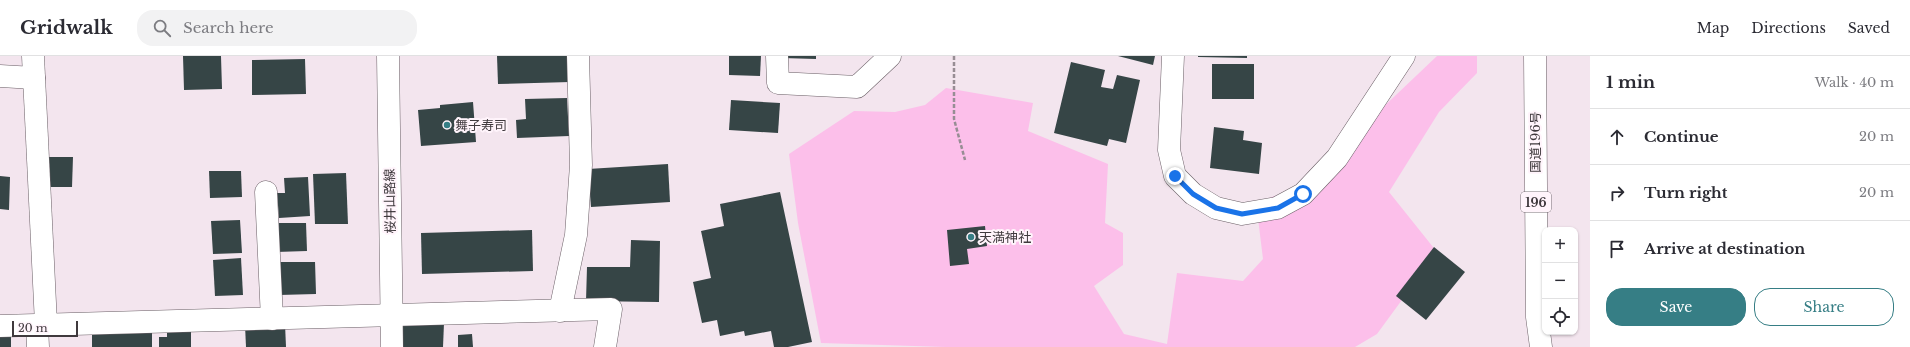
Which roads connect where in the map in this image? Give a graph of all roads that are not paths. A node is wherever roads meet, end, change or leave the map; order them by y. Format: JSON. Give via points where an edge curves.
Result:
{"nodes":[{"id":1,"x":33,"y":56,"type":"edge"},
{"id":2,"x":388,"y":56,"type":"edge"},
{"id":3,"x":578,"y":56,"type":"edge"},
{"id":4,"x":778,"y":56,"type":"edge"},
{"id":5,"x":890,"y":56,"type":"edge"},
{"id":6,"x":1173,"y":56,"type":"edge"},
{"id":7,"x":1404,"y":56,"type":"edge"},
{"id":8,"x":1535,"y":56,"type":"edge"},
{"id":9,"x":0,"y":76,"type":"edge"},
{"id":10,"x":34,"y":78,"type":"junction"},
{"id":11,"x":266,"y":192,"type":"dead end"},
{"id":12,"x":560,"y":311,"type":"junction"},
{"id":13,"x":392,"y":316,"type":"junction"},
{"id":14,"x":272,"y":318,"type":"junction"},
{"id":15,"x":0,"y":326,"type":"edge"},
{"id":16,"x":40,"y":332,"type":"edge"},
{"id":17,"x":392,"y":347,"type":"edge"},
{"id":18,"x":605,"y":347,"type":"edge"},
{"id":19,"x":1541,"y":347,"type":"edge"}],
"edges":[{"from":1,"to":10,"type":"main road"},
{"from":2,"to":13,"type":"main road","name":"桜井山路線"},
{"from":3,"to":12,"type":"main road","via":[[581,166],[576,235]]},
{"from":4,"to":5,"type":"main road","via":[[778,83],[857,87]]},
{"from":6,"to":7,"type":"main road","via":[[1169,150],[1175,176],[1193,194],[1216,208],[1242,214],[1278,208],[1303,194],[1337,158]]},
{"from":8,"to":19,"type":"main road","name":"国道196号","number":"196","via":[[1537,310]]},
{"from":9,"to":10,"type":"main road"},
{"from":10,"to":16,"type":"main road"},
{"from":11,"to":14,"type":"main road"},
{"from":12,"to":13,"type":"main road"},
{"from":12,"to":18,"type":"main road","via":[[611,310]]},
{"from":13,"to":14,"type":"main road"},
{"from":13,"to":17,"type":"main road","name":"桜井山路線"},
{"from":14,"to":16,"type":"main road"},
{"from":15,"to":16,"type":"main road"}]}
